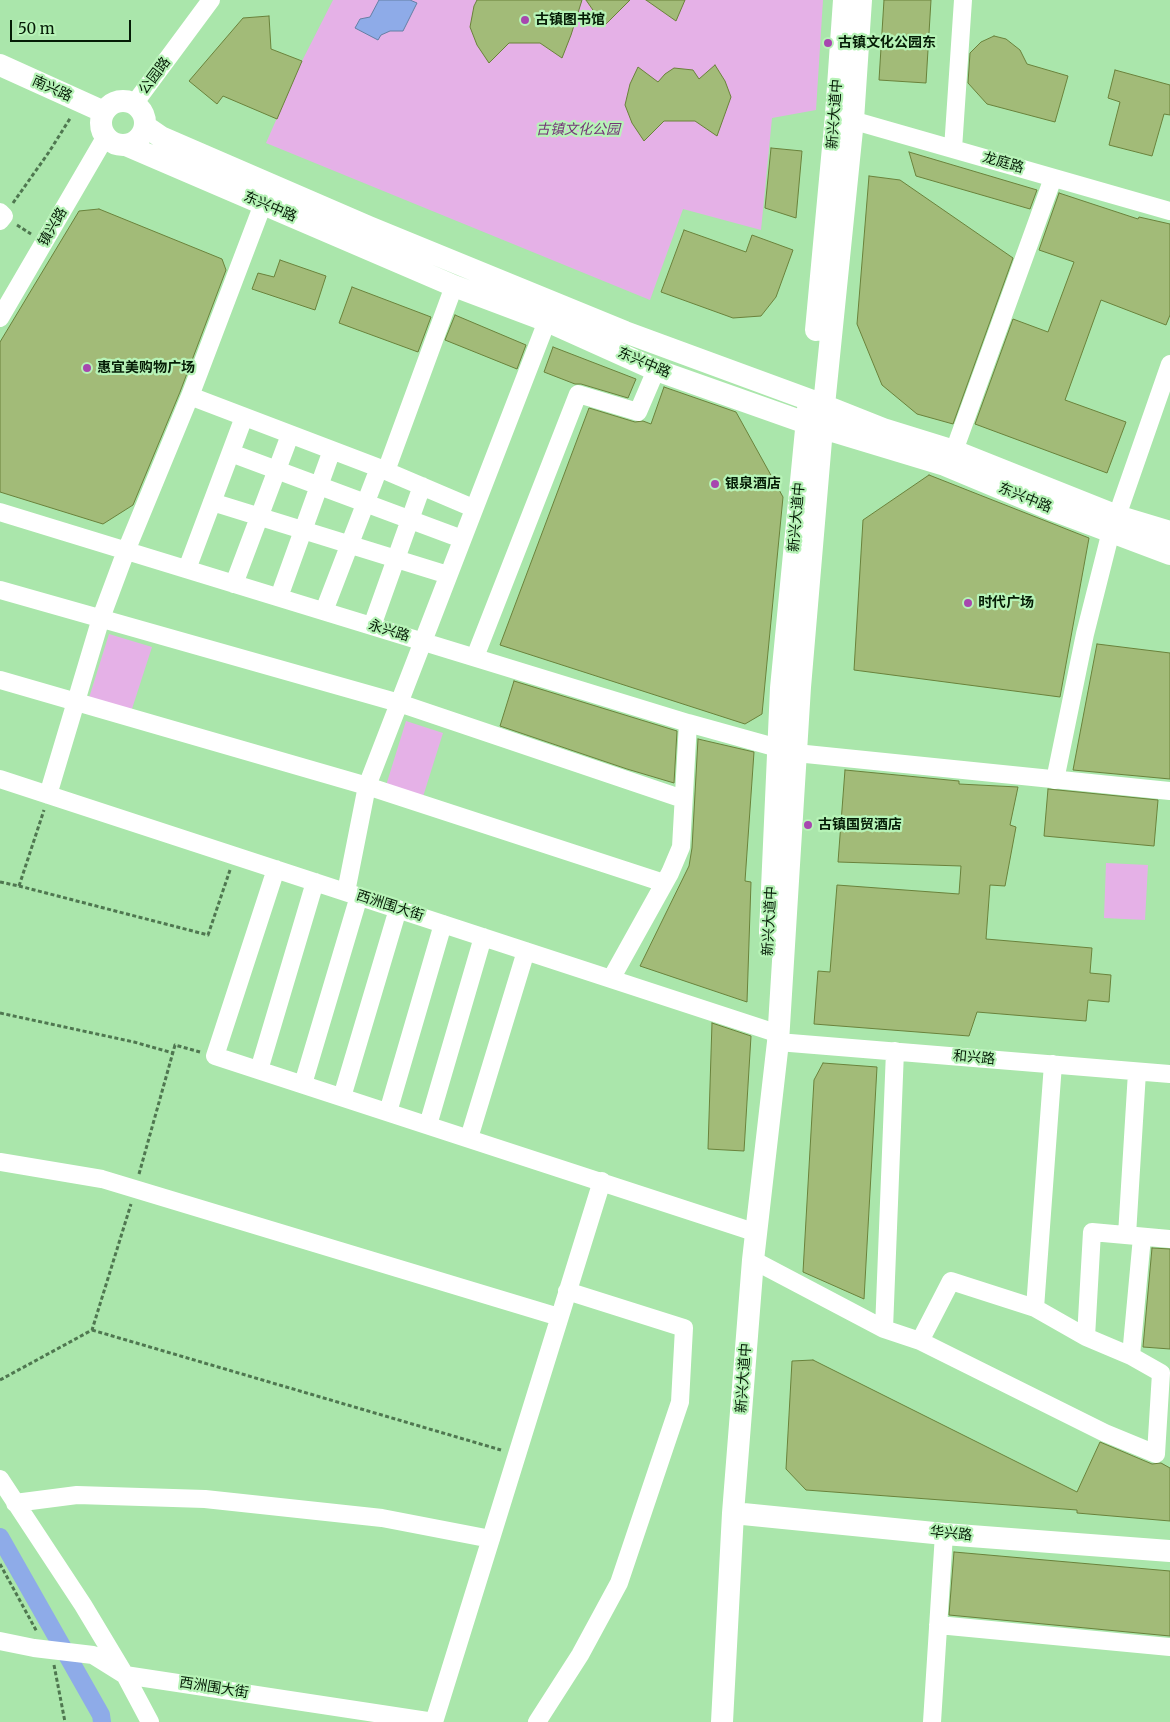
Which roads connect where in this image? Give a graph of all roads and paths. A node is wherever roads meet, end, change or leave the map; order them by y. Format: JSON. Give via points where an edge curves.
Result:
{"nodes":[{"id":1,"x":211,"y":0,"type":"edge"},
{"id":2,"x":844,"y":0,"type":"edge"},
{"id":3,"x":861,"y":0,"type":"edge"},
{"id":4,"x":963,"y":0,"type":"edge"},
{"id":5,"x":0,"y":65,"type":"edge"},
{"id":6,"x":80,"y":102,"type":"junction"},
{"id":7,"x":134,"y":104,"type":"junction"},
{"id":8,"x":104,"y":112,"type":"junction"},
{"id":9,"x":844,"y":118,"type":"junction"},
{"id":10,"x":145,"y":126,"type":"junction"},
{"id":11,"x":106,"y":136,"type":"junction"},
{"id":12,"x":128,"y":146,"type":"junction"},
{"id":13,"x":953,"y":149,"type":"junction"},
{"id":14,"x":1053,"y":178,"type":"junction"},
{"id":15,"x":263,"y":204,"type":"junction"},
{"id":16,"x":1170,"y":211,"type":"edge"},
{"id":17,"x":1,"y":216,"type":"edge"},
{"id":18,"x":43,"y":243,"type":"junction"},
{"id":19,"x":454,"y":286,"type":"junction"},
{"id":20,"x":0,"y":318,"type":"edge"},
{"id":21,"x":547,"y":321,"type":"junction"},
{"id":22,"x":1170,"y":364,"type":"edge"},
{"id":23,"x":656,"y":370,"type":"junction"},
{"id":24,"x":190,"y":396,"type":"junction"},
{"id":25,"x":817,"y":402,"type":"junction"},
{"id":26,"x":244,"y":417,"type":"junction"},
{"id":27,"x":814,"y":425,"type":"junction"},
{"id":28,"x":290,"y":434,"type":"junction"},
{"id":29,"x":332,"y":450,"type":"junction"},
{"id":30,"x":954,"y":451,"type":"junction"},
{"id":31,"x":230,"y":453,"type":"junction"},
{"id":32,"x":277,"y":470,"type":"junction"},
{"id":33,"x":382,"y":470,"type":"junction"},
{"id":34,"x":319,"y":486,"type":"junction"},
{"id":35,"x":422,"y":486,"type":"junction"},
{"id":36,"x":212,"y":502,"type":"junction"},
{"id":37,"x":365,"y":503,"type":"junction"},
{"id":38,"x":473,"y":508,"type":"junction"},
{"id":39,"x":0,"y":512,"type":"edge"},
{"id":40,"x":260,"y":516,"type":"junction"},
{"id":41,"x":410,"y":519,"type":"junction"},
{"id":42,"x":1114,"y":523,"type":"junction"},
{"id":43,"x":303,"y":530,"type":"junction"},
{"id":44,"x":1170,"y":532,"type":"edge"},
{"id":45,"x":462,"y":538,"type":"junction"},
{"id":46,"x":350,"y":545,"type":"junction"},
{"id":47,"x":126,"y":551,"type":"junction"},
{"id":48,"x":1170,"y":554,"type":"edge"},
{"id":49,"x":396,"y":559,"type":"junction"},
{"id":50,"x":187,"y":569,"type":"junction"},
{"id":51,"x":448,"y":575,"type":"junction"},
{"id":52,"x":234,"y":584,"type":"junction"},
{"id":53,"x":0,"y":590,"type":"edge"},
{"id":54,"x":279,"y":597,"type":"junction"},
{"id":55,"x":324,"y":611,"type":"junction"},
{"id":56,"x":101,"y":618,"type":"junction"},
{"id":57,"x":372,"y":626,"type":"junction"},
{"id":58,"x":422,"y":641,"type":"junction"},
{"id":59,"x":475,"y":657,"type":"junction"},
{"id":60,"x":0,"y":680,"type":"edge"},
{"id":61,"x":77,"y":702,"type":"junction"},
{"id":62,"x":399,"y":703,"type":"junction"},
{"id":63,"x":688,"y":722,"type":"junction"},
{"id":64,"x":787,"y":751,"type":"junction"},
{"id":65,"x":0,"y":779,"type":"edge"},
{"id":66,"x":1054,"y":780,"type":"junction"},
{"id":67,"x":367,"y":786,"type":"junction"},
{"id":68,"x":1170,"y":791,"type":"edge"},
{"id":69,"x":48,"y":795,"type":"junction"},
{"id":70,"x":683,"y":798,"type":"junction"},
{"id":71,"x":234,"y":856,"type":"junction"},
{"id":72,"x":276,"y":869,"type":"junction"},
{"id":73,"x":0,"y":882,"type":"edge"},
{"id":74,"x":314,"y":882,"type":"junction"},
{"id":75,"x":664,"y":883,"type":"junction"},
{"id":76,"x":18,"y":886,"type":"junction"},
{"id":77,"x":353,"y":894,"type":"junction"},
{"id":78,"x":398,"y":909,"type":"junction"},
{"id":79,"x":444,"y":924,"type":"junction"},
{"id":80,"x":483,"y":937,"type":"junction"},
{"id":81,"x":526,"y":951,"type":"junction"},
{"id":82,"x":611,"y":979,"type":"junction"},
{"id":83,"x":0,"y":1013,"type":"edge"},
{"id":84,"x":779,"y":1038,"type":"junction"},
{"id":85,"x":895,"y":1050,"type":"junction"},
{"id":86,"x":173,"y":1054,"type":"junction"},
{"id":87,"x":215,"y":1056,"type":"junction"},
{"id":88,"x":1052,"y":1064,"type":"junction"},
{"id":89,"x":259,"y":1070,"type":"junction"},
{"id":90,"x":1137,"y":1072,"type":"junction"},
{"id":91,"x":1170,"y":1074,"type":"edge"},
{"id":92,"x":303,"y":1084,"type":"junction"},
{"id":93,"x":342,"y":1097,"type":"junction"},
{"id":94,"x":388,"y":1112,"type":"junction"},
{"id":95,"x":428,"y":1125,"type":"junction"},
{"id":96,"x":469,"y":1138,"type":"junction"},
{"id":97,"x":0,"y":1162,"type":"edge"},
{"id":98,"x":602,"y":1181,"type":"junction"},
{"id":99,"x":135,"y":1189,"type":"junction"},
{"id":100,"x":757,"y":1233,"type":"junction"},
{"id":101,"x":1134,"y":1236,"type":"junction"},
{"id":102,"x":1170,"y":1239,"type":"edge"},
{"id":103,"x":753,"y":1260,"type":"junction"},
{"id":104,"x":568,"y":1291,"type":"junction"},
{"id":105,"x":1035,"y":1308,"type":"junction"},
{"id":106,"x":560,"y":1317,"type":"junction"},
{"id":107,"x":884,"y":1328,"type":"junction"},
{"id":108,"x":92,"y":1330,"type":"junction"},
{"id":109,"x":1086,"y":1337,"type":"junction"},
{"id":110,"x":920,"y":1341,"type":"junction"},
{"id":111,"x":1131,"y":1356,"type":"junction"},
{"id":112,"x":0,"y":1380,"type":"edge"},
{"id":113,"x":517,"y":1454,"type":"junction"},
{"id":114,"x":0,"y":1479,"type":"edge"},
{"id":115,"x":15,"y":1503,"type":"junction"},
{"id":116,"x":733,"y":1513,"type":"junction"},
{"id":117,"x":944,"y":1534,"type":"junction"},
{"id":118,"x":491,"y":1539,"type":"junction"},
{"id":119,"x":1170,"y":1551,"type":"edge"},
{"id":120,"x":0,"y":1564,"type":"edge"},
{"id":121,"x":938,"y":1624,"type":"junction"},
{"id":122,"x":0,"y":1641,"type":"edge"},
{"id":123,"x":1170,"y":1647,"type":"edge"},
{"id":124,"x":34,"y":1648,"type":"junction"},
{"id":125,"x":125,"y":1674,"type":"junction"},
{"id":126,"x":65,"y":1722,"type":"edge"},
{"id":127,"x":150,"y":1722,"type":"edge"},
{"id":128,"x":434,"y":1722,"type":"edge"},
{"id":129,"x":537,"y":1722,"type":"edge"},
{"id":130,"x":722,"y":1722,"type":"edge"},
{"id":131,"x":932,"y":1722,"type":"edge"}],
"edges":[{"from":1,"to":7,"type":"street","name":"公园路"},
{"from":2,"to":9,"type":"main road","name":"新兴大道中"},
{"from":3,"to":9,"type":"main road","name":"新兴大道中"},
{"from":4,"to":13,"type":"street"},
{"from":5,"to":6,"type":"main road","name":"南兴路"},
{"from":6,"to":8,"type":"main road","name":"南兴路"},
{"from":6,"to":17,"type":"path","via":[[50,152]]},
{"from":7,"to":8,"type":"main road","via":[[117,102]]},
{"from":7,"to":10,"type":"main road","via":[[144,118]]},
{"from":8,"to":11,"type":"main road","via":[[101,120]]},
{"from":9,"to":13,"type":"street","name":"龙庭路"},
{"from":9,"to":25,"type":"main road","name":"新兴大道中"},
{"from":10,"to":12,"type":"main road","via":[[142,134]]},
{"from":10,"to":25,"type":"main road","name":"东兴中路","via":[[161,138],[615,329]]},
{"from":11,"to":12,"type":"main road","via":[[112,142]]},
{"from":11,"to":18,"type":"street","name":"镇兴路"},
{"from":12,"to":15,"type":"main road","name":"东兴中路"},
{"from":13,"to":14,"type":"street","name":"龙庭路"},
{"from":14,"to":16,"type":"street","name":"龙庭路"},
{"from":14,"to":30,"type":"street"},
{"from":15,"to":19,"type":"main road","name":"东兴中路"},
{"from":15,"to":24,"type":"street"},
{"from":17,"to":18,"type":"path"},
{"from":18,"to":20,"type":"street","name":"镇兴路"},
{"from":19,"to":21,"type":"main road","name":"东兴中路"},
{"from":19,"to":33,"type":"street"},
{"from":21,"to":23,"type":"main road","name":"东兴中路"},
{"from":21,"to":38,"type":"street"},
{"from":22,"to":42,"type":"street"},
{"from":23,"to":27,"type":"main road","name":"东兴中路"},
{"from":23,"to":59,"type":"street","via":[[638,412],[578,394]]},
{"from":24,"to":26,"type":"street"},
{"from":24,"to":47,"type":"street"},
{"from":25,"to":27,"type":"main road","name":"新兴大道中"},
{"from":25,"to":30,"type":"main road","name":"东兴中路","via":[[883,429]]},
{"from":26,"to":28,"type":"street"},
{"from":26,"to":31,"type":"street"},
{"from":27,"to":42,"type":"main road","name":"东兴中路","via":[[945,466],[1052,510]]},
{"from":27,"to":64,"type":"main road","name":"新兴大道中","via":[[781,688]]},
{"from":28,"to":29,"type":"street"},
{"from":28,"to":32,"type":"street"},
{"from":29,"to":33,"type":"street"},
{"from":29,"to":34,"type":"street"},
{"from":30,"to":42,"type":"main road","name":"东兴中路"},
{"from":31,"to":32,"type":"street"},
{"from":31,"to":36,"type":"street"},
{"from":32,"to":34,"type":"street"},
{"from":32,"to":40,"type":"street"},
{"from":33,"to":35,"type":"street"},
{"from":33,"to":37,"type":"street"},
{"from":34,"to":37,"type":"street"},
{"from":34,"to":43,"type":"street"},
{"from":35,"to":38,"type":"street"},
{"from":35,"to":41,"type":"street"},
{"from":36,"to":40,"type":"street"},
{"from":36,"to":50,"type":"street"},
{"from":37,"to":41,"type":"street"},
{"from":37,"to":46,"type":"street"},
{"from":38,"to":45,"type":"street"},
{"from":39,"to":47,"type":"street","name":"永兴路"},
{"from":40,"to":43,"type":"street"},
{"from":40,"to":52,"type":"street"},
{"from":41,"to":45,"type":"street"},
{"from":41,"to":49,"type":"street"},
{"from":42,"to":44,"type":"main road","name":"东兴中路"},
{"from":42,"to":48,"type":"main road","name":"东兴中路"},
{"from":42,"to":66,"type":"street","via":[[1085,634]]},
{"from":43,"to":46,"type":"street"},
{"from":43,"to":54,"type":"street"},
{"from":45,"to":51,"type":"street"},
{"from":46,"to":49,"type":"street"},
{"from":46,"to":55,"type":"street"},
{"from":47,"to":50,"type":"street","name":"永兴路"},
{"from":47,"to":56,"type":"street"},
{"from":49,"to":51,"type":"street"},
{"from":49,"to":57,"type":"street"},
{"from":50,"to":52,"type":"street","name":"永兴路"},
{"from":51,"to":58,"type":"street"},
{"from":52,"to":54,"type":"street","name":"永兴路"},
{"from":53,"to":56,"type":"street"},
{"from":54,"to":55,"type":"street","name":"永兴路"},
{"from":55,"to":57,"type":"street","name":"永兴路"},
{"from":56,"to":61,"type":"street"},
{"from":56,"to":62,"type":"street"},
{"from":57,"to":58,"type":"street","name":"永兴路"},
{"from":58,"to":59,"type":"street","name":"永兴路"},
{"from":58,"to":62,"type":"street"},
{"from":59,"to":63,"type":"street","name":"永兴路"},
{"from":60,"to":61,"type":"street"},
{"from":61,"to":67,"type":"street"},
{"from":61,"to":69,"type":"street"},
{"from":62,"to":67,"type":"street"},
{"from":62,"to":70,"type":"street"},
{"from":63,"to":64,"type":"street","name":"永兴路"},
{"from":63,"to":70,"type":"street"},
{"from":64,"to":66,"type":"street","name":"永兴路"},
{"from":64,"to":84,"type":"main road","name":"新兴大道中","via":[[768,981]]},
{"from":65,"to":69,"type":"street","name":"西洲围大街"},
{"from":66,"to":68,"type":"street","name":"永兴路"},
{"from":67,"to":75,"type":"street"},
{"from":67,"to":77,"type":"street"},
{"from":69,"to":71,"type":"street","name":"西洲围大街"},
{"from":69,"to":76,"type":"path"},
{"from":70,"to":75,"type":"street","via":[[681,847]]},
{"from":71,"to":72,"type":"street","name":"西洲围大街"},
{"from":71,"to":76,"type":"path","via":[[208,935]]},
{"from":72,"to":74,"type":"street","name":"西洲围大街"},
{"from":72,"to":87,"type":"street"},
{"from":73,"to":76,"type":"path"},
{"from":74,"to":77,"type":"street","name":"西洲围大街"},
{"from":74,"to":89,"type":"street"},
{"from":75,"to":82,"type":"street"},
{"from":77,"to":78,"type":"street","name":"西洲围大街"},
{"from":77,"to":92,"type":"street"},
{"from":78,"to":79,"type":"street","name":"西洲围大街"},
{"from":78,"to":93,"type":"street"},
{"from":79,"to":80,"type":"street","name":"西洲围大街"},
{"from":79,"to":94,"type":"street"},
{"from":80,"to":81,"type":"street","name":"西洲围大街"},
{"from":80,"to":95,"type":"street"},
{"from":81,"to":82,"type":"street","name":"西洲围大街"},
{"from":81,"to":96,"type":"street"},
{"from":82,"to":84,"type":"street","name":"西洲围大街"},
{"from":83,"to":86,"type":"path","via":[[134,1042]]},
{"from":84,"to":85,"type":"street","name":"和兴路"},
{"from":84,"to":100,"type":"main road","name":"新兴大道中"},
{"from":85,"to":88,"type":"street","name":"和兴路"},
{"from":85,"to":107,"type":"street"},
{"from":86,"to":87,"type":"path","via":[[175,1045]]},
{"from":86,"to":99,"type":"path"},
{"from":87,"to":89,"type":"street"},
{"from":88,"to":90,"type":"street","name":"和兴路"},
{"from":88,"to":105,"type":"street"},
{"from":89,"to":92,"type":"street"},
{"from":90,"to":91,"type":"street","name":"和兴路"},
{"from":90,"to":101,"type":"street"},
{"from":92,"to":93,"type":"street"},
{"from":93,"to":94,"type":"street"},
{"from":94,"to":95,"type":"street"},
{"from":95,"to":96,"type":"street"},
{"from":96,"to":98,"type":"street"},
{"from":97,"to":99,"type":"street","via":[[102,1179]]},
{"from":98,"to":100,"type":"street"},
{"from":98,"to":104,"type":"street"},
{"from":99,"to":106,"type":"street"},
{"from":99,"to":108,"type":"path"},
{"from":100,"to":103,"type":"main road","name":"新兴大道中"},
{"from":101,"to":102,"type":"street"},
{"from":101,"to":109,"type":"street","via":[[1092,1232]]},
{"from":101,"to":111,"type":"street"},
{"from":103,"to":107,"type":"street"},
{"from":103,"to":116,"type":"main road","name":"新兴大道中"},
{"from":104,"to":106,"type":"street"},
{"from":104,"to":129,"type":"street","via":[[684,1328],[680,1402],[619,1583],[580,1655]]},
{"from":105,"to":109,"type":"street"},
{"from":105,"to":110,"type":"street","via":[[950,1281]]},
{"from":106,"to":113,"type":"street"},
{"from":107,"to":110,"type":"street"},
{"from":108,"to":112,"type":"path"},
{"from":108,"to":113,"type":"path"},
{"from":109,"to":111,"type":"street"},
{"from":110,"to":111,"type":"street","via":[[1105,1433],[1156,1454],[1161,1373]]},
{"from":113,"to":118,"type":"street"},
{"from":114,"to":115,"type":"street"},
{"from":115,"to":118,"type":"street","via":[[77,1495],[205,1499],[382,1518]]},
{"from":115,"to":125,"type":"street"},
{"from":116,"to":117,"type":"main road","name":"华兴路"},
{"from":116,"to":130,"type":"main road","name":"新兴大道中"},
{"from":117,"to":119,"type":"main road","name":"华兴路"},
{"from":117,"to":121,"type":"street"},
{"from":118,"to":128,"type":"street"},
{"from":120,"to":124,"type":"path","via":[[37,1632]]},
{"from":121,"to":123,"type":"street"},
{"from":121,"to":131,"type":"street"},
{"from":122,"to":124,"type":"street","name":"西洲围大街"},
{"from":124,"to":125,"type":"street","name":"西洲围大街","via":[[93,1655]]},
{"from":124,"to":126,"type":"path","via":[[54,1663]]},
{"from":125,"to":127,"type":"street"},
{"from":125,"to":128,"type":"street","name":"西洲围大街"}]}
